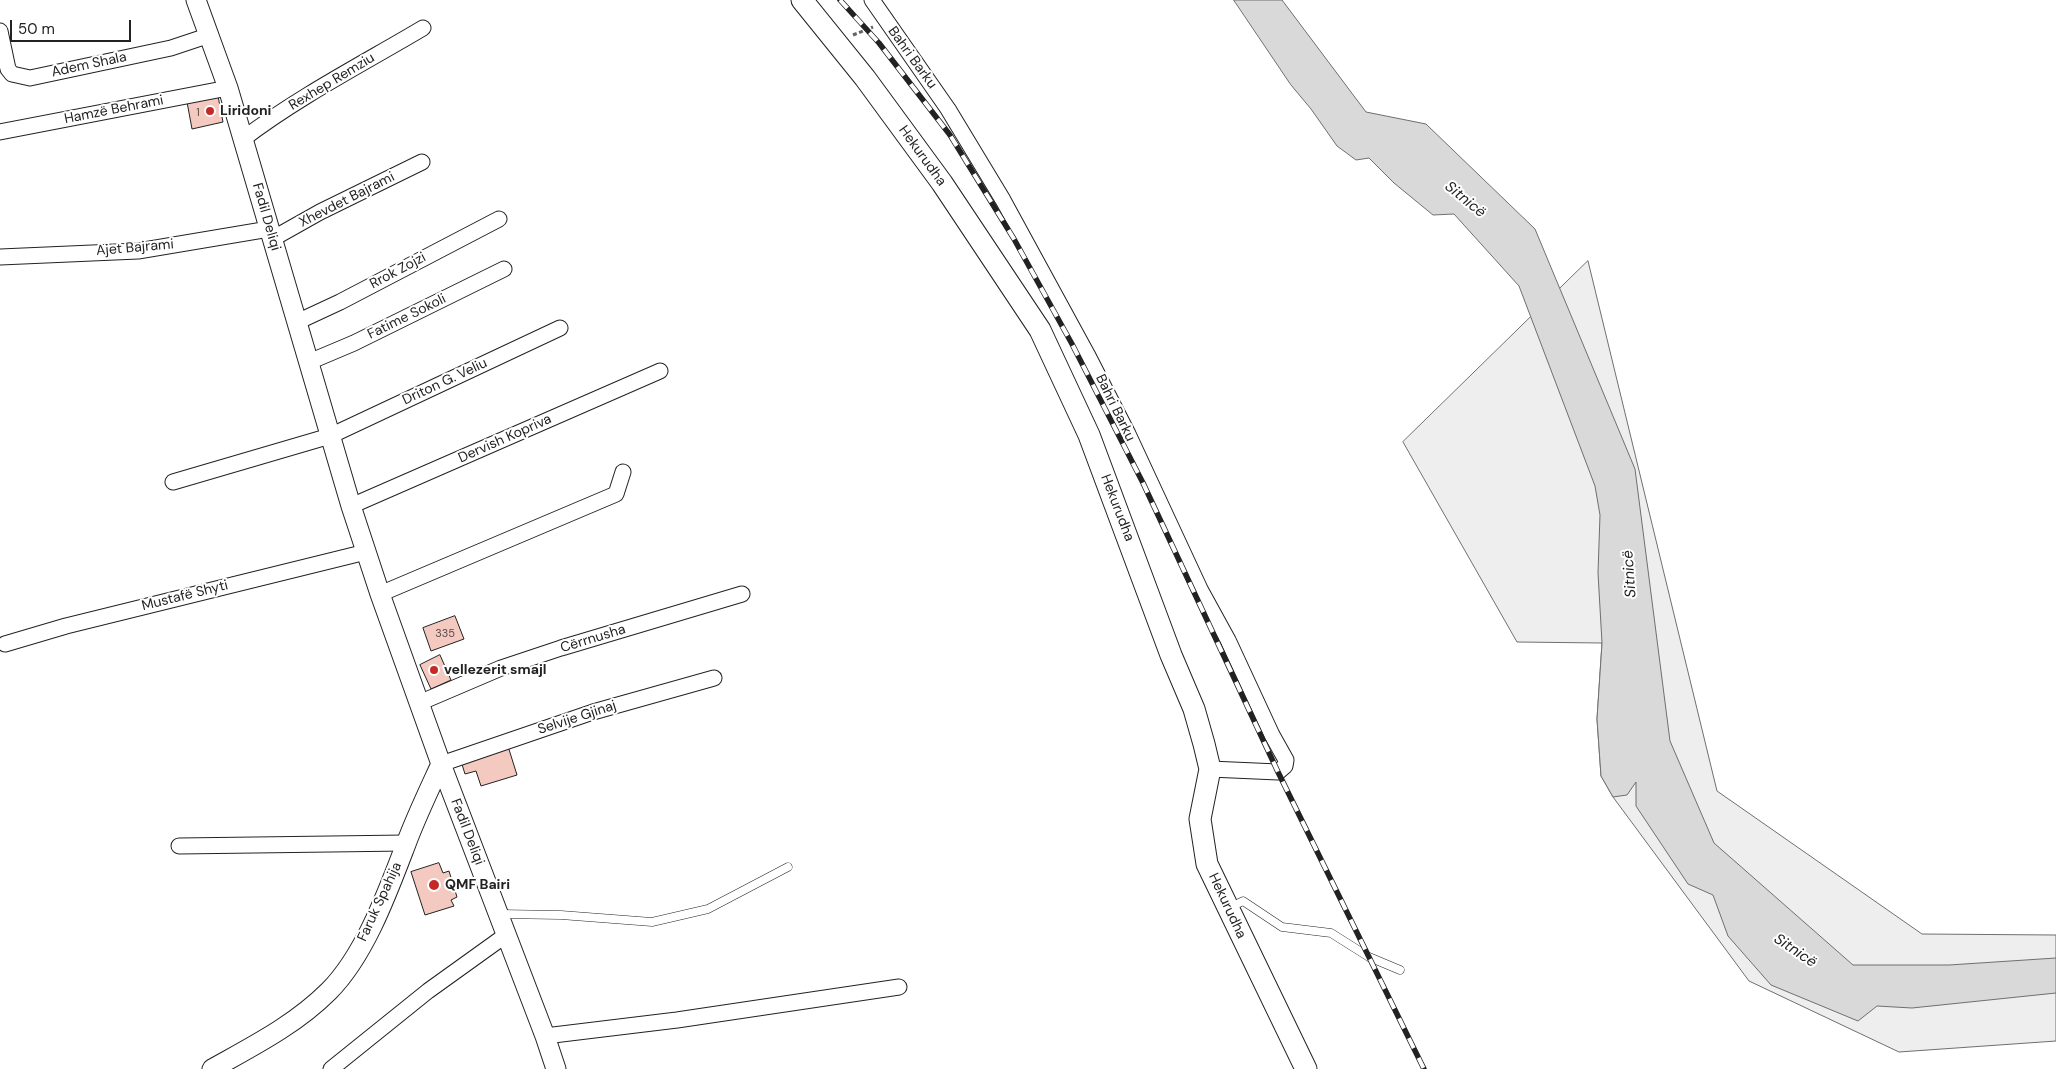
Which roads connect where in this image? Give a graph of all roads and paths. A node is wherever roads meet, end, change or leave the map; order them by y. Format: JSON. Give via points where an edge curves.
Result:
{"nodes":[{"id":1,"x":196,"y":0,"type":"edge"},
{"id":2,"x":802,"y":0,"type":"edge"},
{"id":3,"x":872,"y":0,"type":"edge"},
{"id":4,"x":886,"y":22,"type":"junction"},
{"id":5,"x":423,"y":28,"type":"dead end"},
{"id":6,"x":0,"y":31,"type":"edge"},
{"id":7,"x":210,"y":35,"type":"junction"},
{"id":8,"x":837,"y":42,"type":"junction"},
{"id":9,"x":228,"y":88,"type":"junction"},
{"id":10,"x":0,"y":132,"type":"edge"},
{"id":11,"x":243,"y":139,"type":"junction"},
{"id":12,"x":422,"y":162,"type":"dead end"},
{"id":13,"x":498,"y":219,"type":"dead end"},
{"id":14,"x":271,"y":234,"type":"junction"},
{"id":15,"x":0,"y":257,"type":"edge"},
{"id":16,"x":504,"y":269,"type":"dead end"},
{"id":17,"x":297,"y":322,"type":"junction"},
{"id":18,"x":560,"y":328,"type":"dead end"},
{"id":19,"x":309,"y":362,"type":"junction"},
{"id":20,"x":660,"y":371,"type":"dead end"},
{"id":21,"x":330,"y":436,"type":"junction"},
{"id":22,"x":623,"y":472,"type":"dead end"},
{"id":23,"x":173,"y":482,"type":"dead end"},
{"id":24,"x":351,"y":506,"type":"junction"},
{"id":25,"x":366,"y":552,"type":"junction"},
{"id":26,"x":380,"y":594,"type":"junction"},
{"id":27,"x":742,"y":594,"type":"dead end"},
{"id":28,"x":5,"y":644,"type":"dead end"},
{"id":29,"x":714,"y":678,"type":"dead end"},
{"id":30,"x":419,"y":703,"type":"junction"},
{"id":31,"x":441,"y":764,"type":"junction"},
{"id":32,"x":1210,"y":769,"type":"junction"},
{"id":33,"x":406,"y":843,"type":"junction"},
{"id":34,"x":179,"y":846,"type":"dead end"},
{"id":35,"x":788,"y":867,"type":"dead end"},
{"id":36,"x":1227,"y":908,"type":"junction"},
{"id":37,"x":498,"y":914,"type":"junction"},
{"id":38,"x":506,"y":936,"type":"junction"},
{"id":39,"x":1400,"y":970,"type":"dead end"},
{"id":40,"x":898,"y":987,"type":"dead end"},
{"id":41,"x":546,"y":1036,"type":"junction"},
{"id":42,"x":212,"y":1069,"type":"edge"},
{"id":43,"x":331,"y":1069,"type":"edge"},
{"id":44,"x":556,"y":1069,"type":"edge"},
{"id":45,"x":1306,"y":1069,"type":"edge"}],
"edges":[{"from":1,"to":7,"type":"street","name":"Fadil Deliqi"},
{"from":2,"to":8,"type":"main road","name":"Hekurudha"},
{"from":3,"to":4,"type":"street","name":"Bahri Barku"},
{"from":4,"to":8,"type":"path"},
{"from":4,"to":32,"type":"street","name":"Bahri Barku","via":[[948,108],[1003,200],[1087,354],[1286,760],[1278,772]]},
{"from":5,"to":11,"type":"street","name":"Rexhep Remziu"},
{"from":6,"to":7,"type":"street","name":"Adem Shala","via":[[8,68],[12,74],[30,78],[171,48]]},
{"from":7,"to":9,"type":"street","name":"Fadil Deliqi"},
{"from":8,"to":32,"type":"main road","name":"Hekurudha","via":[[942,183],[1040,330],[1089,435],[1194,709]]},
{"from":9,"to":10,"type":"street","name":"Hamzë Behrami"},
{"from":9,"to":11,"type":"street","name":"Fadil Deliqi"},
{"from":11,"to":14,"type":"street","name":"Fadil Deliqi"},
{"from":12,"to":14,"type":"street","name":"Xhevdet Bajrami"},
{"from":13,"to":17,"type":"street","name":"Rrok Zojzi"},
{"from":14,"to":15,"type":"street","name":"Ajet Bajrami","via":[[138,251]]},
{"from":14,"to":17,"type":"street","name":"Fadil Deliqi"},
{"from":16,"to":19,"type":"street","name":"Fatime Sokoli"},
{"from":17,"to":19,"type":"street","name":"Fadil Deliqi"},
{"from":18,"to":21,"type":"street","name":"Driton G. Veliu"},
{"from":19,"to":21,"type":"street","name":"Fadil Deliqi"},
{"from":20,"to":24,"type":"street","name":"Dervish Kopriva"},
{"from":21,"to":23,"type":"street"},
{"from":21,"to":24,"type":"street","name":"Fadil Deliqi"},
{"from":22,"to":26,"type":"street","via":[[616,494]]},
{"from":24,"to":25,"type":"street","name":"Fadil Deliqi"},
{"from":25,"to":26,"type":"street","name":"Fadil Deliqi"},
{"from":25,"to":28,"type":"street","name":"Mustafë Shyti"},
{"from":26,"to":30,"type":"street","name":"Fadil Deliqi"},
{"from":27,"to":30,"type":"street","name":"Cërrnusha","via":[[501,668]]},
{"from":29,"to":31,"type":"street","name":"Selvije Gjinaj","via":[[593,712]]},
{"from":30,"to":31,"type":"street","name":"Fadil Deliqi"},
{"from":31,"to":33,"type":"street","name":"Faruk Spahija"},
{"from":31,"to":37,"type":"street","name":"Fadil Deliqi"},
{"from":32,"to":36,"type":"main road","name":"Hekurudha","via":[[1200,819],[1207,864]]},
{"from":33,"to":34,"type":"street","name":"Faruk Spahija"},
{"from":33,"to":42,"type":"street","name":"Faruk Spahija","via":[[375,921],[350,964],[330,990],[297,1018]]},
{"from":35,"to":37,"type":"lane","via":[[708,909],[652,922]]},
{"from":36,"to":39,"type":"lane","via":[[1243,901],[1282,927],[1331,933],[1369,957]]},
{"from":36,"to":45,"type":"main road","name":"Hekurudha"},
{"from":37,"to":38,"type":"street","name":"Fadil Deliqi"},
{"from":38,"to":41,"type":"street","name":"Fadil Deliqi"},
{"from":38,"to":43,"type":"street","via":[[428,991]]},
{"from":40,"to":41,"type":"street"},
{"from":41,"to":44,"type":"street","name":"Fadil Deliqi"}]}
